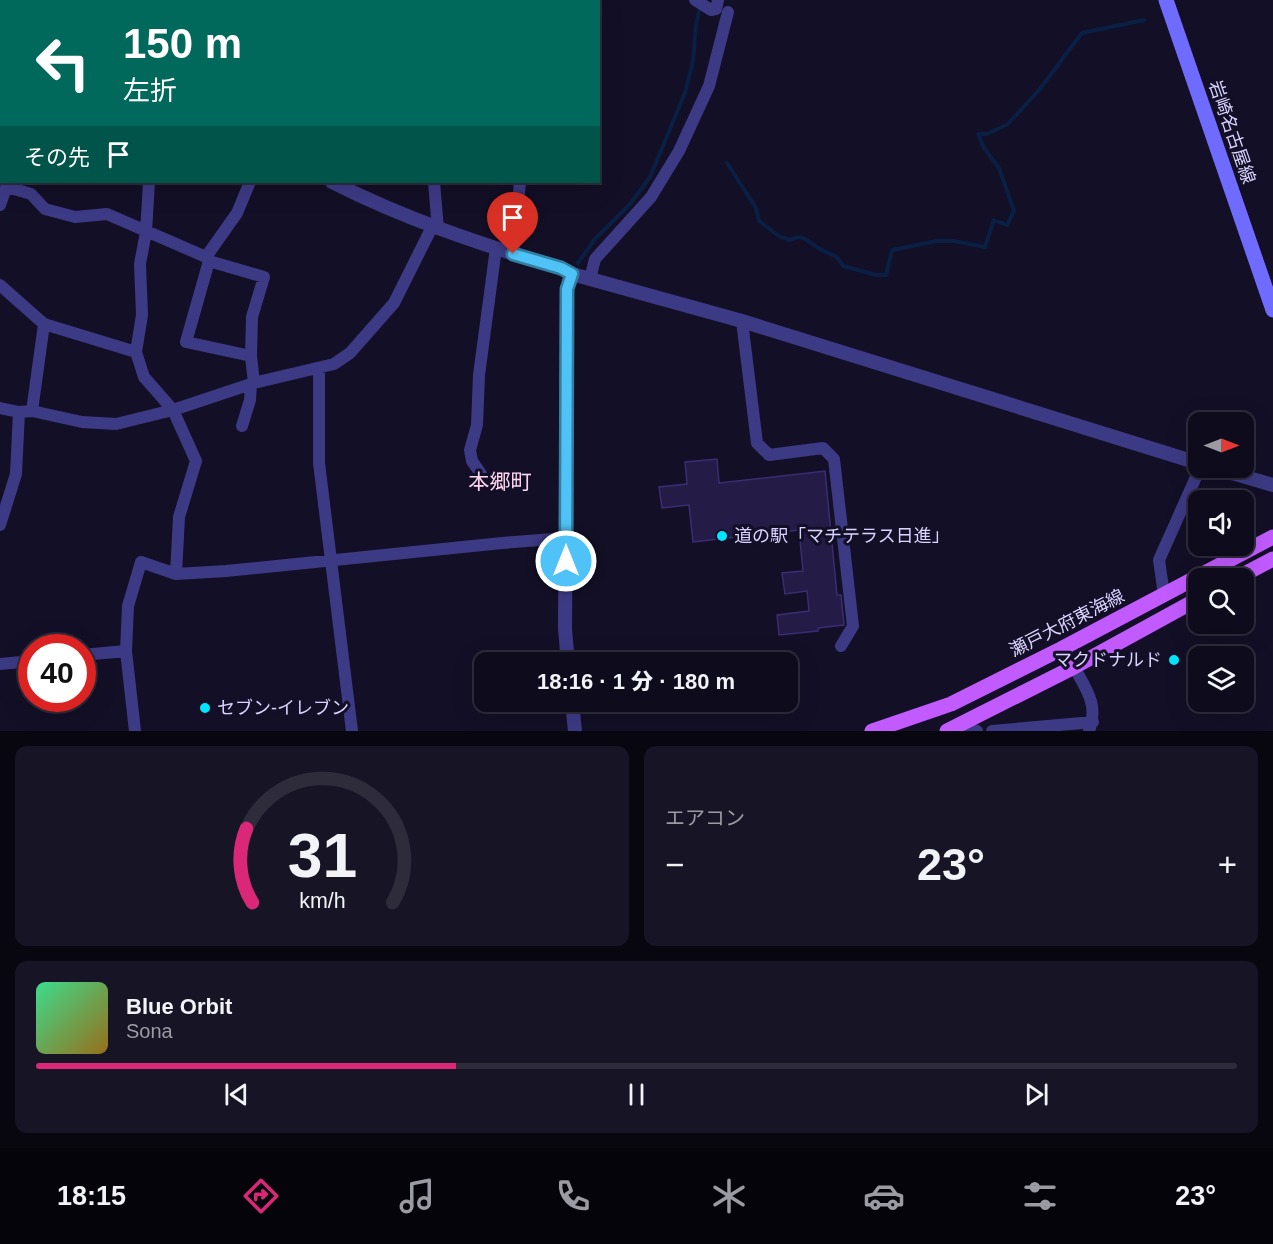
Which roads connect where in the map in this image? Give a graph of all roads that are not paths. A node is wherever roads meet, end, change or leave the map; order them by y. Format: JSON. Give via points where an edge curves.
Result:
{"nodes":[{"id":1,"x":695,"y":0,"type":"edge"},
{"id":2,"x":1165,"y":0,"type":"edge"},
{"id":3,"x":714,"y":5,"type":"edge"},
{"id":4,"x":728,"y":12,"type":"dead end"},
{"id":5,"x":149,"y":183,"type":"edge"},
{"id":6,"x":250,"y":183,"type":"edge"},
{"id":7,"x":334,"y":183,"type":"edge"},
{"id":8,"x":434,"y":183,"type":"edge"},
{"id":9,"x":520,"y":183,"type":"edge"},
{"id":10,"x":8,"y":184,"type":"edge"},
{"id":11,"x":0,"y":205,"type":"edge"},
{"id":12,"x":435,"y":228,"type":"junction"},
{"id":13,"x":146,"y":232,"type":"junction"},
{"id":14,"x":496,"y":248,"type":"junction"},
{"id":15,"x":513,"y":254,"type":"junction"},
{"id":16,"x":207,"y":259,"type":"junction"},
{"id":17,"x":572,"y":274,"type":"junction"},
{"id":18,"x":590,"y":279,"type":"junction"},
{"id":19,"x":0,"y":285,"type":"edge"},
{"id":20,"x":1273,"y":310,"type":"edge"},
{"id":21,"x":742,"y":321,"type":"junction"},
{"id":22,"x":44,"y":324,"type":"junction"},
{"id":23,"x":136,"y":352,"type":"junction"},
{"id":24,"x":251,"y":356,"type":"junction"},
{"id":25,"x":319,"y":369,"type":"junction"},
{"id":26,"x":252,"y":383,"type":"junction"},
{"id":27,"x":0,"y":408,"type":"edge"},
{"id":28,"x":173,"y":410,"type":"junction"},
{"id":29,"x":32,"y":411,"type":"junction"},
{"id":30,"x":19,"y":412,"type":"junction"},
{"id":31,"x":242,"y":426,"type":"dead end"},
{"id":32,"x":1188,"y":460,"type":"edge"},
{"id":33,"x":481,"y":474,"type":"dead end"},
{"id":34,"x":1196,"y":478,"type":"edge"},
{"id":35,"x":1249,"y":478,"type":"edge"},
{"id":36,"x":1273,"y":485,"type":"edge"},
{"id":37,"x":0,"y":525,"type":"edge"},
{"id":38,"x":1273,"y":537,"type":"edge"},
{"id":39,"x":566,"y":538,"type":"junction"},
{"id":40,"x":1273,"y":559,"type":"edge"},
{"id":41,"x":331,"y":560,"type":"junction"},
{"id":42,"x":1254,"y":569,"type":"edge"},
{"id":43,"x":176,"y":574,"type":"junction"},
{"id":44,"x":1164,"y":595,"type":"junction"},
{"id":45,"x":1188,"y":604,"type":"edge"},
{"id":46,"x":841,"y":646,"type":"dead end"},
{"id":47,"x":126,"y":651,"type":"junction"},
{"id":48,"x":567,"y":652,"type":"edge"},
{"id":49,"x":96,"y":654,"type":"edge"},
{"id":50,"x":18,"y":662,"type":"edge"},
{"id":51,"x":0,"y":664,"type":"edge"},
{"id":52,"x":1074,"y":666,"type":"junction"},
{"id":53,"x":573,"y":712,"type":"edge"},
{"id":54,"x":1091,"y":726,"type":"edge"},
{"id":55,"x":954,"y":728,"type":"edge"},
{"id":56,"x":135,"y":731,"type":"edge"},
{"id":57,"x":352,"y":731,"type":"edge"},
{"id":58,"x":575,"y":731,"type":"edge"},
{"id":59,"x":872,"y":731,"type":"edge"},
{"id":60,"x":977,"y":731,"type":"edge"},
{"id":61,"x":992,"y":731,"type":"edge"}],
"edges":[{"from":1,"to":3,"type":"street"},
{"from":2,"to":20,"type":"main road","name":"岩崎名古屋線"},
{"from":4,"to":18,"type":"street","via":[[709,86],[679,151],[651,197],[595,260]]},
{"from":5,"to":13,"type":"street"},
{"from":6,"to":16,"type":"street","via":[[237,213]]},
{"from":7,"to":12,"type":"street"},
{"from":8,"to":12,"type":"street"},
{"from":9,"to":15,"type":"street"},
{"from":10,"to":11,"type":"street"},
{"from":10,"to":13,"type":"street","via":[[31,194],[45,209],[75,217],[108,214]]},
{"from":12,"to":14,"type":"street"},
{"from":12,"to":25,"type":"street","via":[[393,303],[350,353]]},
{"from":13,"to":16,"type":"street"},
{"from":13,"to":23,"type":"street","via":[[140,264],[142,315]]},
{"from":14,"to":15,"type":"street"},
{"from":14,"to":33,"type":"street","via":[[479,375],[477,425],[470,450]]},
{"from":15,"to":17,"type":"street"},
{"from":16,"to":24,"type":"street","via":[[264,277],[252,317]]},
{"from":16,"to":24,"type":"street","via":[[186,342]]},
{"from":17,"to":18,"type":"street"},
{"from":17,"to":39,"type":"street","via":[[567,289]]},
{"from":18,"to":21,"type":"street"},
{"from":19,"to":22,"type":"street"},
{"from":21,"to":32,"type":"street"},
{"from":21,"to":46,"type":"street","via":[[757,443],[770,455],[823,448],[834,459],[853,626]]},
{"from":22,"to":23,"type":"street"},
{"from":22,"to":29,"type":"street"},
{"from":23,"to":28,"type":"street","via":[[144,377]]},
{"from":24,"to":26,"type":"street"},
{"from":25,"to":26,"type":"street"},
{"from":25,"to":41,"type":"street","via":[[318,463]]},
{"from":26,"to":28,"type":"street"},
{"from":26,"to":31,"type":"street"},
{"from":27,"to":30,"type":"street"},
{"from":28,"to":29,"type":"street","via":[[116,424],[82,422]]},
{"from":28,"to":43,"type":"street","via":[[196,461],[179,517]]},
{"from":29,"to":30,"type":"street"},
{"from":30,"to":37,"type":"street","via":[[16,474]]},
{"from":34,"to":44,"type":"street","via":[[1159,560]]},
{"from":35,"to":36,"type":"street"},
{"from":38,"to":44,"type":"main road","name":"瀬戸大府東海線"},
{"from":39,"to":41,"type":"street"},
{"from":39,"to":48,"type":"street"},
{"from":40,"to":42,"type":"main road"},
{"from":41,"to":43,"type":"street"},
{"from":41,"to":57,"type":"street"},
{"from":43,"to":47,"type":"street","via":[[141,562],[128,606]]},
{"from":44,"to":59,"type":"main road","name":"瀬戸大府東海線","via":[[951,704]]},
{"from":45,"to":52,"type":"main road"},
{"from":47,"to":49,"type":"street"},
{"from":47,"to":56,"type":"street"},
{"from":50,"to":51,"type":"street"},
{"from":52,"to":54,"type":"street","via":[[1092,702]]},
{"from":52,"to":55,"type":"main road"},
{"from":53,"to":58,"type":"street"},
{"from":54,"to":61,"type":"street"},
{"from":55,"to":60,"type":"street"}]}
